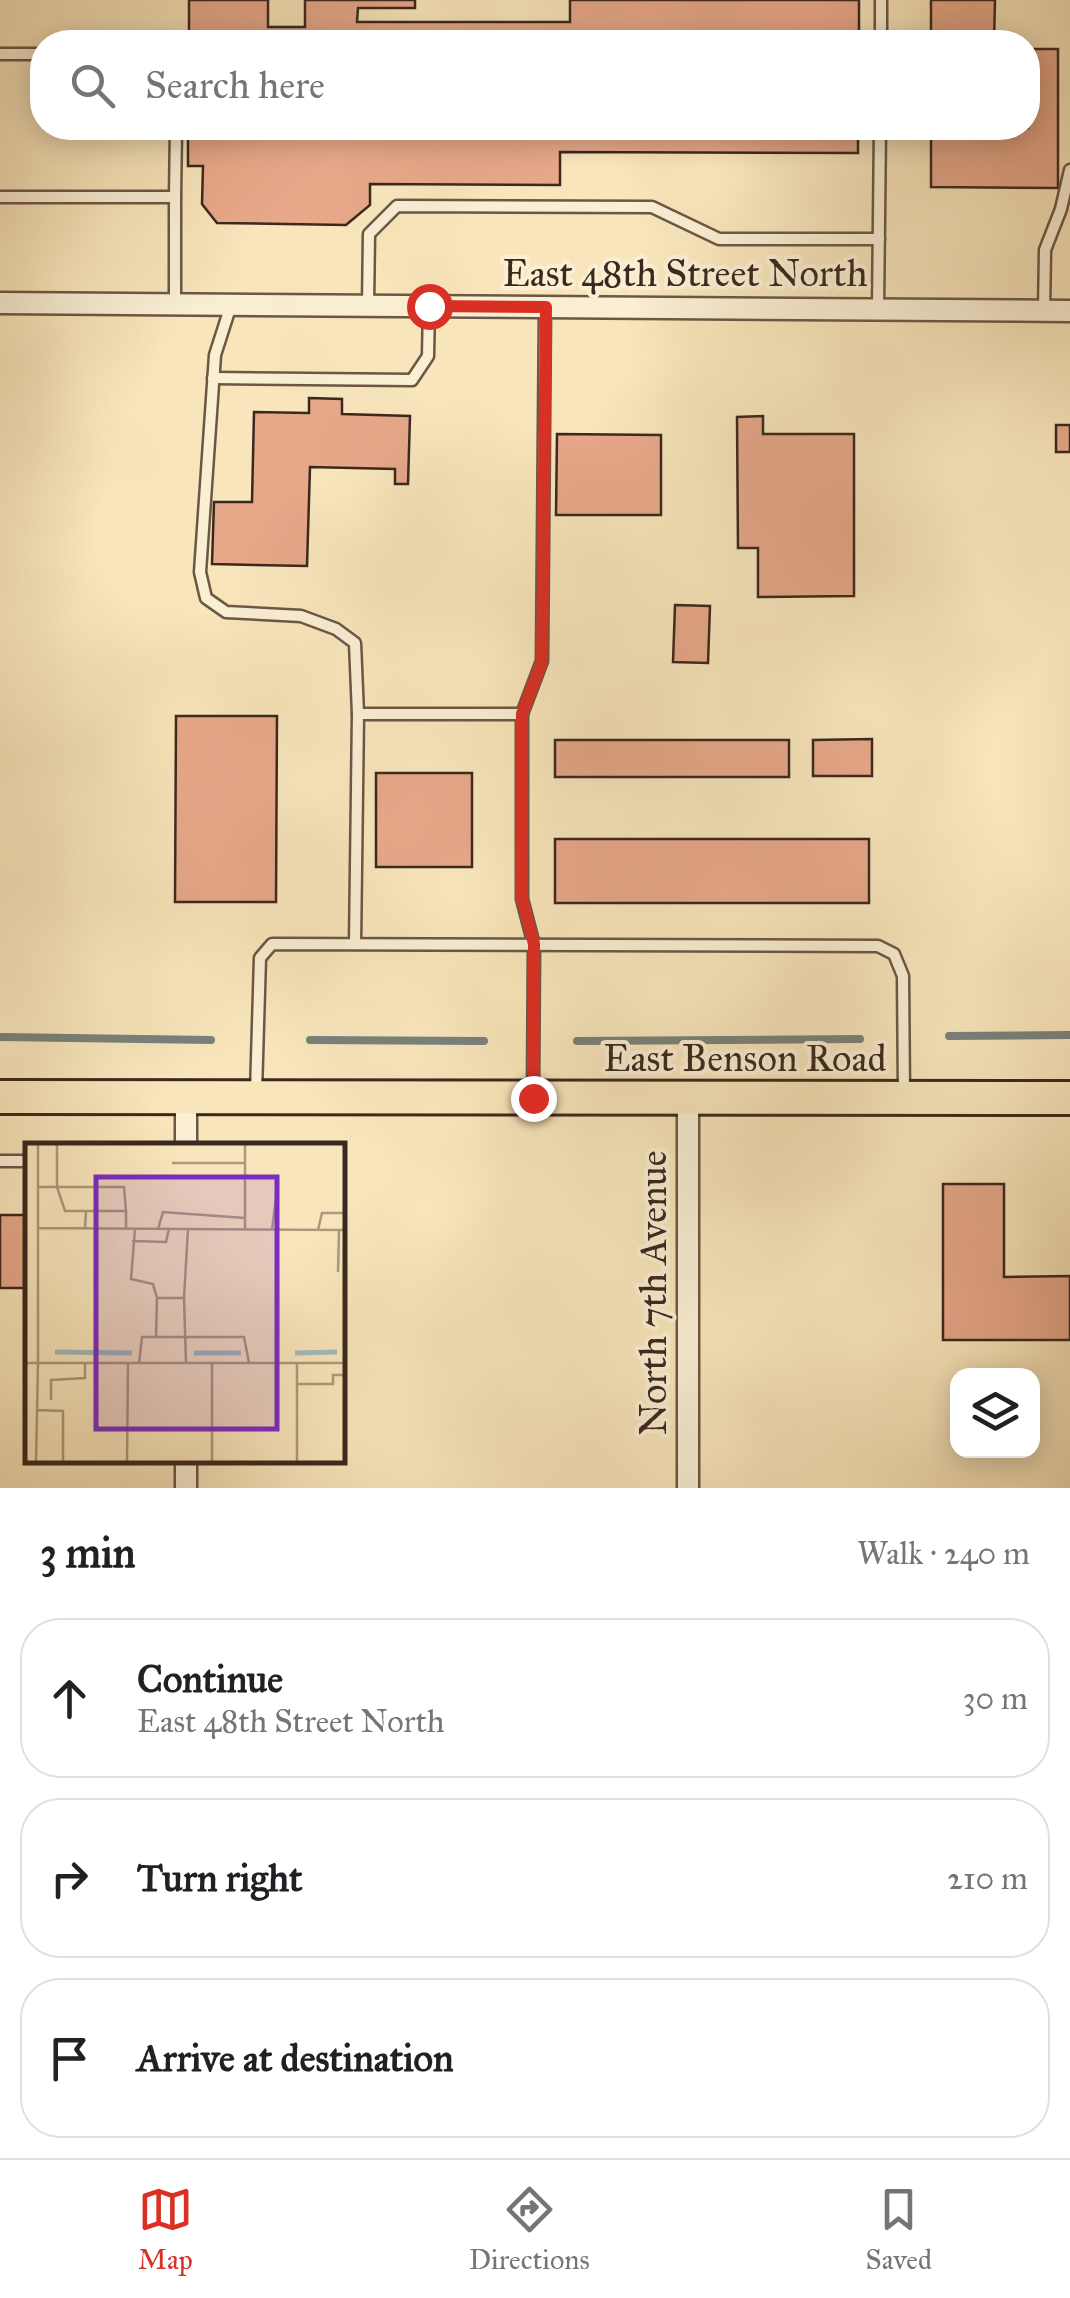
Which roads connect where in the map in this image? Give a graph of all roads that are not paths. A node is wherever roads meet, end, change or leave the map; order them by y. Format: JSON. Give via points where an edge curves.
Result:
{"nodes":[{"id":1,"x":881,"y":0,"type":"edge"},
{"id":2,"x":881,"y":30,"type":"edge"},
{"id":3,"x":0,"y":54,"type":"edge"},
{"id":4,"x":30,"y":54,"type":"edge"},
{"id":5,"x":176,"y":140,"type":"edge"},
{"id":6,"x":880,"y":140,"type":"edge"},
{"id":7,"x":1070,"y":170,"type":"edge"},
{"id":8,"x":175,"y":196,"type":"junction"},
{"id":9,"x":0,"y":197,"type":"edge"},
{"id":10,"x":879,"y":238,"type":"junction"},
{"id":11,"x":0,"y":303,"type":"edge"},
{"id":12,"x":175,"y":304,"type":"junction"},
{"id":13,"x":231,"y":305,"type":"junction"},
{"id":14,"x":368,"y":306,"type":"junction"},
{"id":15,"x":429,"y":306,"type":"junction"},
{"id":16,"x":546,"y":307,"type":"junction"},
{"id":17,"x":878,"y":309,"type":"junction"},
{"id":18,"x":1044,"y":310,"type":"junction"},
{"id":19,"x":1070,"y":311,"type":"edge"},
{"id":20,"x":213,"y":378,"type":"junction"},
{"id":21,"x":358,"y":714,"type":"junction"},
{"id":22,"x":522,"y":714,"type":"junction"},
{"id":23,"x":356,"y":944,"type":"junction"},
{"id":24,"x":534,"y":944,"type":"junction"},
{"id":25,"x":0,"y":1098,"type":"edge"},
{"id":26,"x":186,"y":1098,"type":"junction"},
{"id":27,"x":256,"y":1098,"type":"junction"},
{"id":28,"x":533,"y":1098,"type":"junction"},
{"id":29,"x":688,"y":1098,"type":"junction"},
{"id":30,"x":904,"y":1098,"type":"junction"},
{"id":31,"x":1070,"y":1098,"type":"edge"},
{"id":32,"x":186,"y":1143,"type":"edge"},
{"id":33,"x":25,"y":1160,"type":"edge"},
{"id":34,"x":0,"y":1161,"type":"edge"},
{"id":35,"x":688,"y":1488,"type":"edge"}],
"edges":[{"from":1,"to":2,"type":"lane"},
{"from":3,"to":4,"type":"lane"},
{"from":5,"to":8,"type":"lane"},
{"from":6,"to":10,"type":"lane"},
{"from":7,"to":18,"type":"lane","via":[[1045,250]]},
{"from":8,"to":9,"type":"lane"},
{"from":8,"to":12,"type":"lane"},
{"from":10,"to":14,"type":"lane","via":[[719,238],[652,207],[398,206],[369,234]]},
{"from":10,"to":17,"type":"lane"},
{"from":11,"to":12,"type":"street","name":"East 48th Street North"},
{"from":12,"to":13,"type":"street","name":"East 48th Street North"},
{"from":13,"to":14,"type":"street","name":"East 48th Street North"},
{"from":13,"to":20,"type":"lane"},
{"from":14,"to":15,"type":"street","name":"East 48th Street North"},
{"from":15,"to":16,"type":"street","name":"East 48th Street North"},
{"from":15,"to":20,"type":"lane","via":[[428,356],[412,380]]},
{"from":16,"to":17,"type":"street","name":"East 48th Street North"},
{"from":16,"to":22,"type":"lane","via":[[542,662]]},
{"from":17,"to":18,"type":"street","name":"East 48th Street North"},
{"from":18,"to":19,"type":"street","name":"East 48th Street North"},
{"from":20,"to":21,"type":"lane","via":[[200,572],[206,598],[226,612],[301,616],[356,643]]},
{"from":21,"to":22,"type":"lane"},
{"from":21,"to":23,"type":"lane"},
{"from":22,"to":24,"type":"lane","via":[[522,899]]},
{"from":23,"to":24,"type":"lane"},
{"from":23,"to":27,"type":"lane","via":[[272,944],[260,958]]},
{"from":24,"to":28,"type":"lane"},
{"from":24,"to":30,"type":"lane","via":[[878,946],[894,954],[903,976]]},
{"from":25,"to":26,"type":"main road","name":"East Benson Road"},
{"from":26,"to":27,"type":"main road","name":"East Benson Road"},
{"from":26,"to":32,"type":"street"},
{"from":27,"to":28,"type":"main road","name":"East Benson Road"},
{"from":28,"to":29,"type":"main road","name":"East Benson Road"},
{"from":29,"to":30,"type":"main road","name":"East Benson Road"},
{"from":29,"to":35,"type":"street","name":"North 7th Avenue"},
{"from":30,"to":31,"type":"main road","name":"East Benson Road"},
{"from":33,"to":34,"type":"lane"}]}
